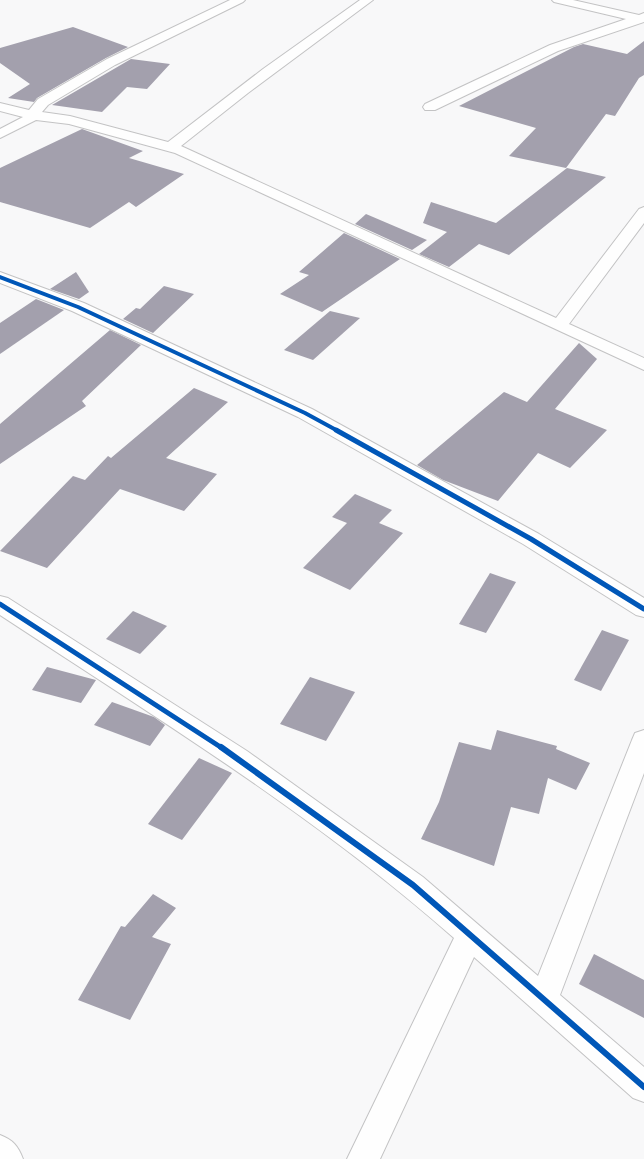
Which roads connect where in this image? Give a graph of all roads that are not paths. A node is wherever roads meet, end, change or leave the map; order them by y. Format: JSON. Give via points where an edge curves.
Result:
{"nodes":[{"id":1,"x":238,"y":0,"type":"edge"},
{"id":2,"x":367,"y":0,"type":"edge"},
{"id":3,"x":558,"y":0,"type":"edge"},
{"id":4,"x":642,"y":19,"type":"edge"},
{"id":5,"x":0,"y":107,"type":"edge"},
{"id":6,"x":430,"y":107,"type":"dead end"},
{"id":7,"x":31,"y":115,"type":"junction"},
{"id":8,"x":0,"y":134,"type":"edge"},
{"id":9,"x":171,"y":147,"type":"junction"},
{"id":10,"x":644,"y":212,"type":"edge"},
{"id":11,"x":0,"y":277,"type":"edge"},
{"id":12,"x":559,"y":325,"type":"junction"},
{"id":13,"x":644,"y":365,"type":"edge"},
{"id":14,"x":0,"y":604,"type":"edge"},
{"id":15,"x":644,"y":609,"type":"edge"},
{"id":16,"x":644,"y":740,"type":"edge"},
{"id":17,"x":470,"y":935,"type":"junction"},
{"id":18,"x":544,"y":999,"type":"junction"},
{"id":19,"x":644,"y":1087,"type":"edge"},
{"id":20,"x":0,"y":1151,"type":"edge"},
{"id":21,"x":7,"y":1159,"type":"edge"},
{"id":22,"x":363,"y":1159,"type":"edge"}],
"edges":[{"from":1,"to":7,"type":"street","via":[[111,62],[43,102]]},
{"from":2,"to":9,"type":"street","via":[[273,66]]},
{"from":3,"to":4,"type":"street"},
{"from":4,"to":6,"type":"street","via":[[554,48]]},
{"from":5,"to":7,"type":"street"},
{"from":7,"to":8,"type":"street","via":[[29,119]]},
{"from":7,"to":9,"type":"street","via":[[70,120]]},
{"from":9,"to":12,"type":"street"},
{"from":10,"to":12,"type":"street"},
{"from":11,"to":15,"type":"street","via":[[78,307],[305,413],[530,540]]},
{"from":12,"to":13,"type":"street"},
{"from":14,"to":17,"type":"street","via":[[238,758],[413,885]]},
{"from":16,"to":18,"type":"street"},
{"from":17,"to":18,"type":"street"},
{"from":17,"to":22,"type":"street"},
{"from":18,"to":19,"type":"street"},
{"from":20,"to":21,"type":"street"}]}
